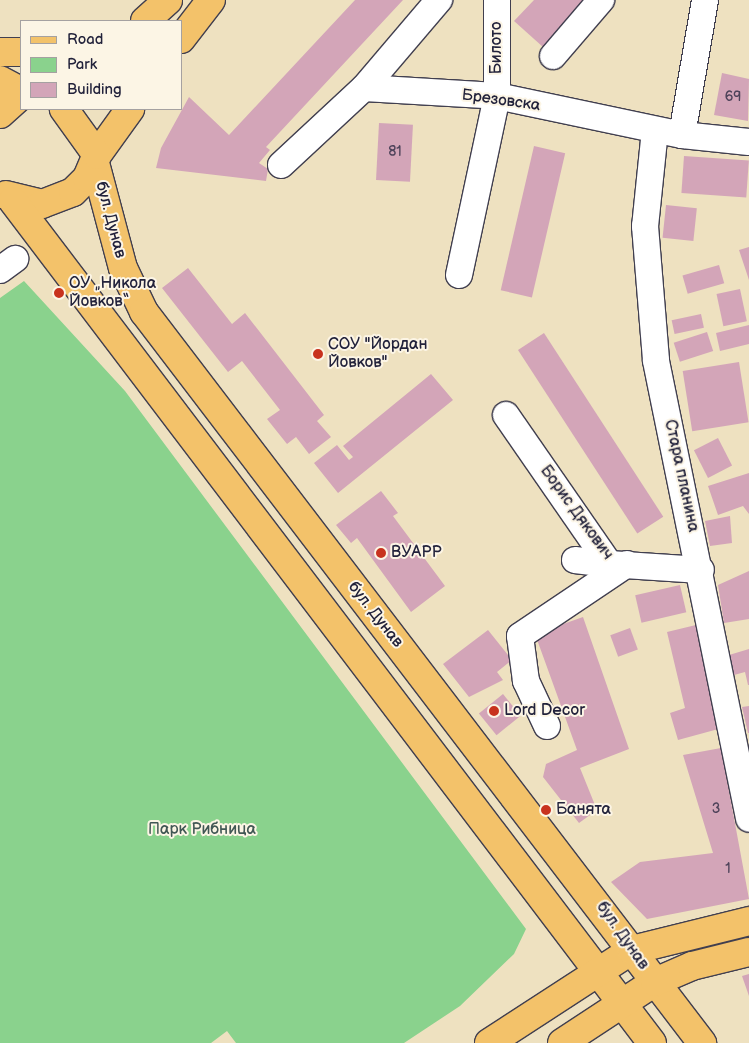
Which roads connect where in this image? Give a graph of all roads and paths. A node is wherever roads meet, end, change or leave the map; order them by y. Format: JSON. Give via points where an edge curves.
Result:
{"nodes":[{"id":1,"x":211,"y":0,"type":"edge"},
{"id":2,"x":439,"y":0,"type":"edge"},
{"id":3,"x":497,"y":0,"type":"edge"},
{"id":4,"x":601,"y":0,"type":"edge"},
{"id":5,"x":706,"y":0,"type":"edge"},
{"id":6,"x":182,"y":38,"type":"edge"},
{"id":7,"x":0,"y":52,"type":"edge"},
{"id":8,"x":20,"y":52,"type":"edge"},
{"id":9,"x":553,"y":56,"type":"dead end"},
{"id":10,"x":0,"y":80,"type":"edge"},
{"id":11,"x":364,"y":88,"type":"junction"},
{"id":12,"x":20,"y":90,"type":"edge"},
{"id":13,"x":20,"y":96,"type":"edge"},
{"id":14,"x":497,"y":96,"type":"junction"},
{"id":15,"x":65,"y":110,"type":"edge"},
{"id":16,"x":129,"y":110,"type":"edge"},
{"id":17,"x":0,"y":114,"type":"edge"},
{"id":18,"x":655,"y":130,"type":"junction"},
{"id":19,"x":682,"y":135,"type":"junction"},
{"id":20,"x":749,"y":142,"type":"edge"},
{"id":21,"x":96,"y":159,"type":"junction"},
{"id":22,"x":281,"y":165,"type":"dead end"},
{"id":23,"x":7,"y":196,"type":"edge"},
{"id":24,"x":459,"y":275,"type":"dead end"},
{"id":25,"x":506,"y":415,"type":"dead end"},
{"id":26,"x":575,"y":560,"type":"dead end"},
{"id":27,"x":618,"y":564,"type":"junction"},
{"id":28,"x":701,"y":570,"type":"junction"},
{"id":29,"x":547,"y":726,"type":"dead end"},
{"id":30,"x":749,"y":819,"type":"edge"},
{"id":31,"x":749,"y":921,"type":"edge"},
{"id":32,"x":632,"y":950,"type":"junction"},
{"id":33,"x":749,"y":952,"type":"edge"},
{"id":34,"x":596,"y":969,"type":"junction"},
{"id":35,"x":655,"y":982,"type":"junction"},
{"id":36,"x":622,"y":1003,"type":"junction"},
{"id":37,"x":489,"y":1043,"type":"edge"},
{"id":38,"x":562,"y":1043,"type":"edge"},
{"id":39,"x":652,"y":1043,"type":"edge"},
{"id":40,"x":702,"y":1043,"type":"edge"}],
"edges":[{"from":1,"to":6,"type":"main road"},
{"from":2,"to":11,"type":"street"},
{"from":3,"to":14,"type":"street","name":"Билото"},
{"from":4,"to":9,"type":"street"},
{"from":5,"to":19,"type":"street"},
{"from":7,"to":8,"type":"main road"},
{"from":10,"to":12,"type":"main road"},
{"from":11,"to":14,"type":"street","name":"Брезовска"},
{"from":11,"to":22,"type":"street"},
{"from":13,"to":17,"type":"main road"},
{"from":14,"to":18,"type":"street","name":"Брезовска"},
{"from":14,"to":24,"type":"street"},
{"from":15,"to":21,"type":"main road"},
{"from":16,"to":21,"type":"main road"},
{"from":18,"to":19,"type":"street","name":"Брезовска"},
{"from":18,"to":28,"type":"street","name":"Стара планина","via":[[645,226],[656,361]]},
{"from":19,"to":20,"type":"street","name":"Брезовска"},
{"from":21,"to":23,"type":"main road","via":[[73,192],[60,199],[42,204]]},
{"from":21,"to":32,"type":"main road","name":"бул. Дунав","via":[[123,268],[144,312]]},
{"from":23,"to":34,"type":"main road"},
{"from":25,"to":27,"type":"street","name":"Борис Дякович"},
{"from":26,"to":27,"type":"street"},
{"from":27,"to":28,"type":"street","name":"Борис Дякович"},
{"from":27,"to":29,"type":"street","via":[[520,636],[526,681]]},
{"from":28,"to":30,"type":"street","name":"Стара планина"},
{"from":31,"to":32,"type":"main road"},
{"from":32,"to":34,"type":"main road"},
{"from":32,"to":35,"type":"main road","name":"бул. Дунав"},
{"from":33,"to":35,"type":"main road"},
{"from":34,"to":36,"type":"main road"},
{"from":34,"to":37,"type":"main road"},
{"from":35,"to":36,"type":"main road"},
{"from":35,"to":40,"type":"main road","name":"бул. Дунав"},
{"from":36,"to":38,"type":"main road"},
{"from":36,"to":39,"type":"main road"}]}
